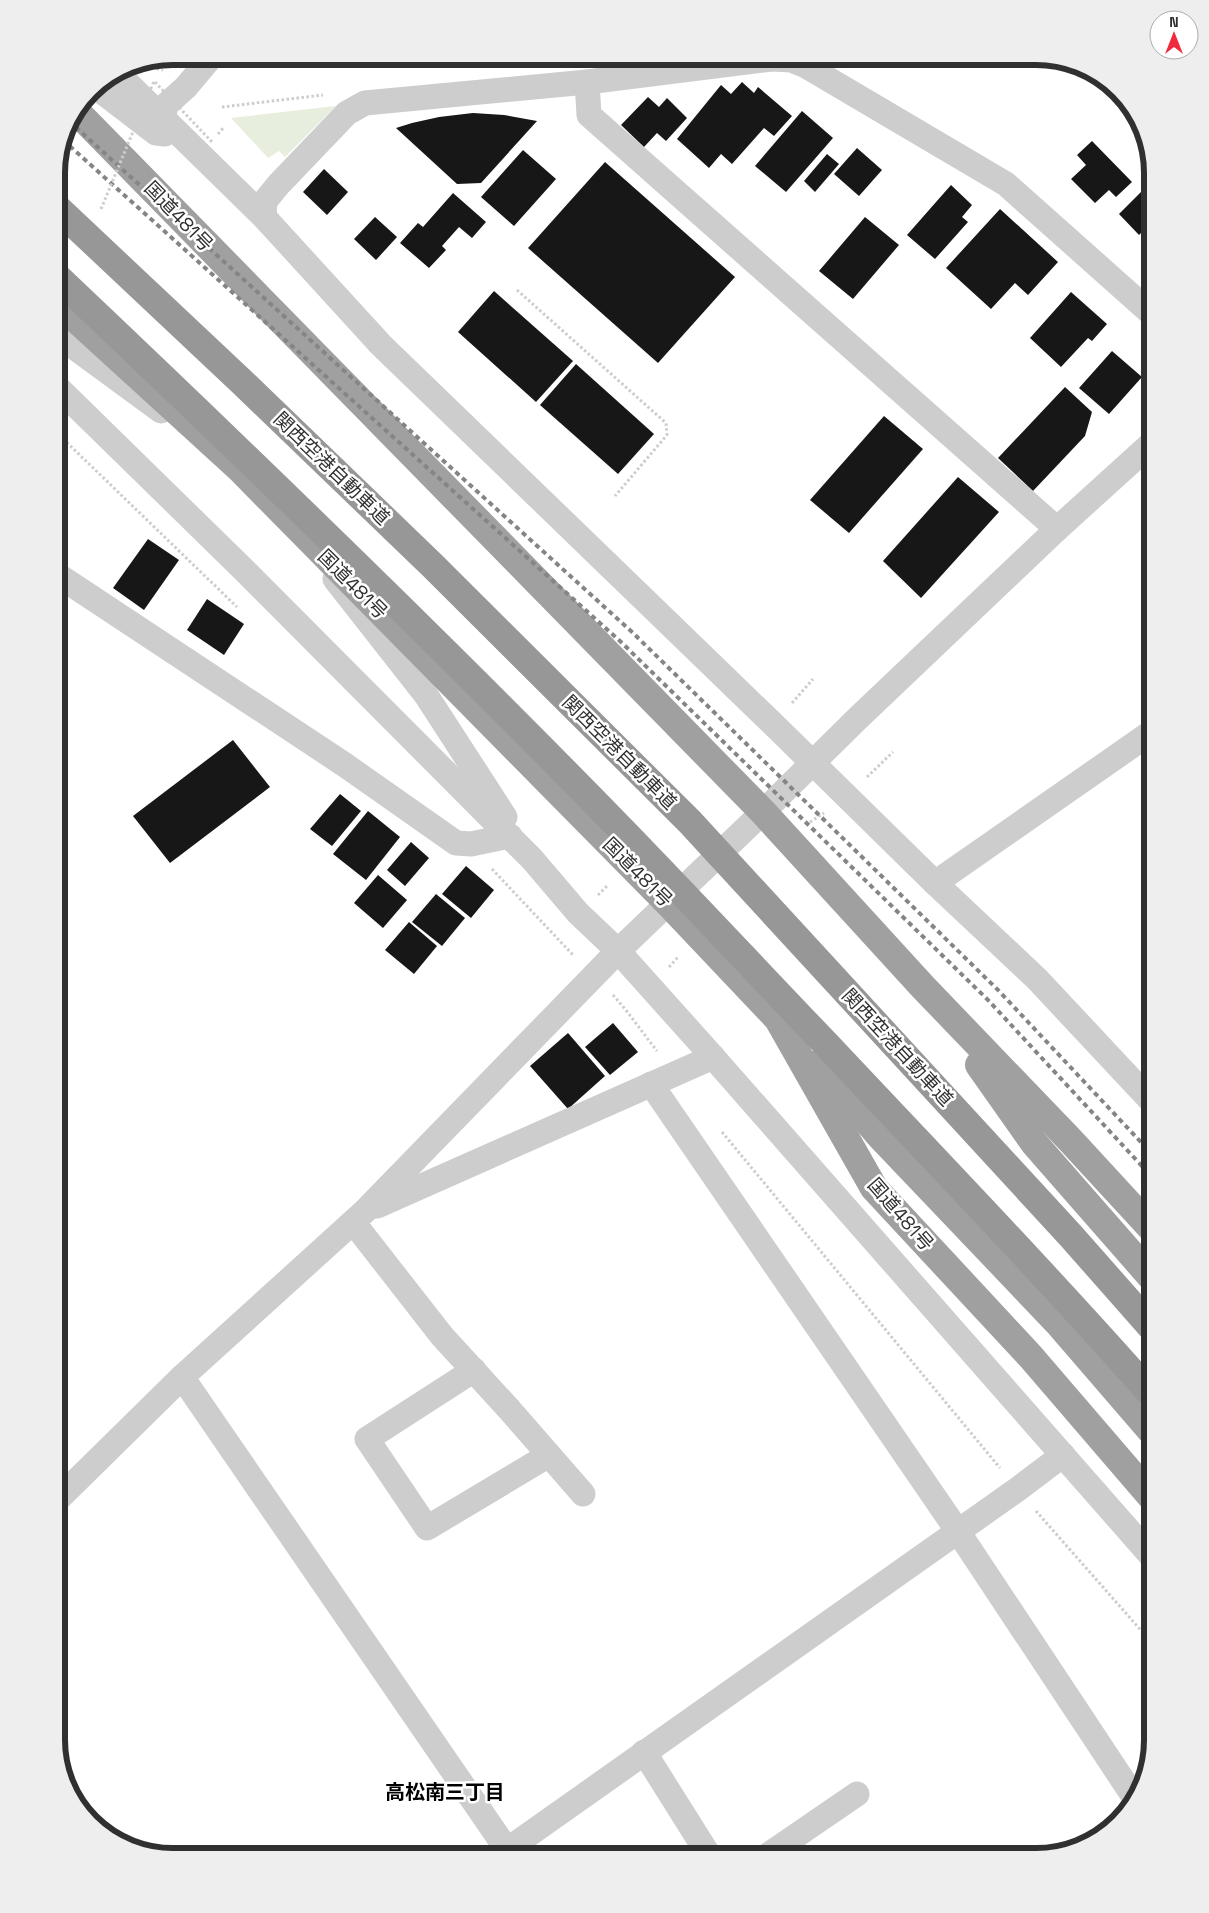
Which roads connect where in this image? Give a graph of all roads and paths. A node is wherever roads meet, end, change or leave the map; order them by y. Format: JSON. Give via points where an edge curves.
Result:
{"nodes":[{"id":1,"x":204,"y":65,"type":"edge"},
{"id":2,"x":730,"y":65,"type":"edge"},
{"id":3,"x":804,"y":65,"type":"edge"},
{"id":4,"x":156,"y":66,"type":"edge"},
{"id":5,"x":167,"y":68,"type":"dead end"},
{"id":6,"x":122,"y":78,"type":"edge"},
{"id":7,"x":587,"y":82,"type":"junction"},
{"id":8,"x":103,"y":91,"type":"edge"},
{"id":9,"x":81,"y":116,"type":"edge"},
{"id":10,"x":163,"y":120,"type":"junction"},
{"id":11,"x":184,"y":138,"type":"junction"},
{"id":12,"x":212,"y":142,"type":"dead end"},
{"id":13,"x":65,"y":215,"type":"edge"},
{"id":14,"x":98,"y":217,"type":"dead end"},
{"id":15,"x":264,"y":217,"type":"junction"},
{"id":16,"x":65,"y":284,"type":"edge"},
{"id":17,"x":517,"y":290,"type":"dead end"},
{"id":18,"x":1144,"y":307,"type":"edge"},
{"id":19,"x":65,"y":310,"type":"edge"},
{"id":20,"x":65,"y":341,"type":"edge"},
{"id":21,"x":65,"y":396,"type":"edge"},
{"id":22,"x":65,"y":441,"type":"edge"},
{"id":23,"x":1144,"y":450,"type":"edge"},
{"id":24,"x":240,"y":469,"type":"junction"},
{"id":25,"x":615,"y":496,"type":"dead end"},
{"id":26,"x":280,"y":510,"type":"junction"},
{"id":27,"x":1057,"y":529,"type":"junction"},
{"id":28,"x":65,"y":580,"type":"edge"},
{"id":29,"x":238,"y":608,"type":"dead end"},
{"id":30,"x":1144,"y":736,"type":"edge"},
{"id":31,"x":813,"y":763,"type":"junction"},
{"id":32,"x":763,"y":812,"type":"junction"},
{"id":33,"x":510,"y":836,"type":"junction"},
{"id":34,"x":471,"y":844,"type":"junction"},
{"id":35,"x":532,"y":859,"type":"junction"},
{"id":36,"x":935,"y":883,"type":"junction"},
{"id":37,"x":669,"y":904,"type":"junction"},
{"id":38,"x":618,"y":952,"type":"junction"},
{"id":39,"x":594,"y":976,"type":"junction"},
{"id":40,"x":923,"y":987,"type":"junction"},
{"id":41,"x":778,"y":1019,"type":"junction"},
{"id":42,"x":713,"y":1057,"type":"junction"},
{"id":43,"x":662,"y":1079,"type":"junction"},
{"id":44,"x":1144,"y":1094,"type":"edge"},
{"id":45,"x":718,"y":1128,"type":"dead end"},
{"id":46,"x":359,"y":1216,"type":"junction"},
{"id":47,"x":1144,"y":1220,"type":"edge"},
{"id":48,"x":1144,"y":1269,"type":"edge"},
{"id":49,"x":1144,"y":1319,"type":"edge"},
{"id":50,"x":474,"y":1370,"type":"junction"},
{"id":51,"x":182,"y":1377,"type":"junction"},
{"id":52,"x":1144,"y":1386,"type":"edge"},
{"id":53,"x":1144,"y":1423,"type":"edge"},
{"id":54,"x":1063,"y":1454,"type":"junction"},
{"id":55,"x":549,"y":1455,"type":"junction"},
{"id":56,"x":1144,"y":1488,"type":"edge"},
{"id":57,"x":1018,"y":1489,"type":"junction"},
{"id":58,"x":65,"y":1492,"type":"edge"},
{"id":59,"x":583,"y":1494,"type":"dead end"},
{"id":60,"x":957,"y":1530,"type":"junction"},
{"id":61,"x":1144,"y":1548,"type":"edge"},
{"id":62,"x":1144,"y":1634,"type":"edge"},
{"id":63,"x":644,"y":1752,"type":"junction"},
{"id":64,"x":1131,"y":1792,"type":"edge"},
{"id":65,"x":857,"y":1794,"type":"dead end"},
{"id":66,"x":501,"y":1848,"type":"edge"},
{"id":67,"x":513,"y":1848,"type":"edge"},
{"id":68,"x":704,"y":1848,"type":"edge"},
{"id":69,"x":778,"y":1848,"type":"edge"}],
"edges":[{"from":1,"to":10,"type":"street","via":[[166,105]]},
{"from":2,"to":7,"type":"street"},
{"from":3,"to":18,"type":"street","via":[[1006,184]]},
{"from":4,"to":5,"type":"path"},
{"from":6,"to":10,"type":"street"},
{"from":7,"to":15,"type":"street","via":[[365,103],[347,113],[264,200]]},
{"from":7,"to":27,"type":"street","via":[[589,116]]},
{"from":8,"to":11,"type":"street","via":[[156,133]]},
{"from":9,"to":32,"type":"highway","name":"国道481号"},
{"from":10,"to":11,"type":"street"},
{"from":11,"to":15,"type":"street"},
{"from":12,"to":14,"type":"path","bridge":true,"via":[[154,81]]},
{"from":13,"to":49,"type":"highway","name":"関西空港自動車道","bridge":true,"via":[[426,559],[690,822]]},
{"from":15,"to":31,"type":"street","via":[[381,345]]},
{"from":16,"to":52,"type":"highway","bridge":true,"via":[[199,411],[619,827],[974,1201]]},
{"from":17,"to":25,"type":"path","via":[[666,423],[667,435]]},
{"from":19,"to":24,"type":"highway","name":"国道481号"},
{"from":20,"to":24,"type":"street"},
{"from":21,"to":33,"type":"street","via":[[244,569]]},
{"from":22,"to":29,"type":"path"},
{"from":23,"to":27,"type":"street"},
{"from":24,"to":26,"type":"highway","name":"国道481号"},
{"from":26,"to":35,"type":"street","via":[[426,695]]},
{"from":26,"to":37,"type":"highway","name":"国道481号"},
{"from":27,"to":31,"type":"street"},
{"from":28,"to":34,"type":"street","via":[[345,765],[456,843]]},
{"from":30,"to":36,"type":"street"},
{"from":31,"to":32,"type":"street"},
{"from":31,"to":36,"type":"street"},
{"from":32,"to":37,"type":"street"},
{"from":32,"to":40,"type":"highway","name":"国道481号"},
{"from":33,"to":34,"type":"street"},
{"from":33,"to":35,"type":"street"},
{"from":34,"to":39,"type":"path"},
{"from":35,"to":38,"type":"street"},
{"from":36,"to":44,"type":"street","via":[[1037,980]]},
{"from":37,"to":38,"type":"street"},
{"from":37,"to":41,"type":"highway","name":"国道481号"},
{"from":38,"to":39,"type":"street"},
{"from":38,"to":42,"type":"street"},
{"from":39,"to":43,"type":"path","via":[[625,1008]]},
{"from":39,"to":46,"type":"street"},
{"from":40,"to":47,"type":"highway","name":"国道481号"},
{"from":40,"to":48,"type":"highway","via":[[1034,1143]]},
{"from":41,"to":53,"type":"highway","via":[[880,1136],[1059,1324]]},
{"from":41,"to":56,"type":"highway","name":"国道481号","via":[[874,1188],[1030,1357]]},
{"from":42,"to":43,"type":"street"},
{"from":42,"to":54,"type":"street"},
{"from":43,"to":46,"type":"street"},
{"from":43,"to":60,"type":"street"},
{"from":45,"to":57,"type":"path"},
{"from":46,"to":50,"type":"street","via":[[442,1336]]},
{"from":46,"to":51,"type":"street"},
{"from":50,"to":55,"type":"street"},
{"from":50,"to":55,"type":"street","via":[[367,1440],[427,1528]]},
{"from":51,"to":58,"type":"street"},
{"from":51,"to":66,"type":"street"},
{"from":54,"to":57,"type":"street"},
{"from":54,"to":61,"type":"street"},
{"from":55,"to":59,"type":"street"},
{"from":57,"to":60,"type":"street"},
{"from":57,"to":62,"type":"path"},
{"from":60,"to":63,"type":"street"},
{"from":60,"to":64,"type":"street"},
{"from":63,"to":67,"type":"street"},
{"from":63,"to":68,"type":"street"},
{"from":65,"to":69,"type":"street"}]}
